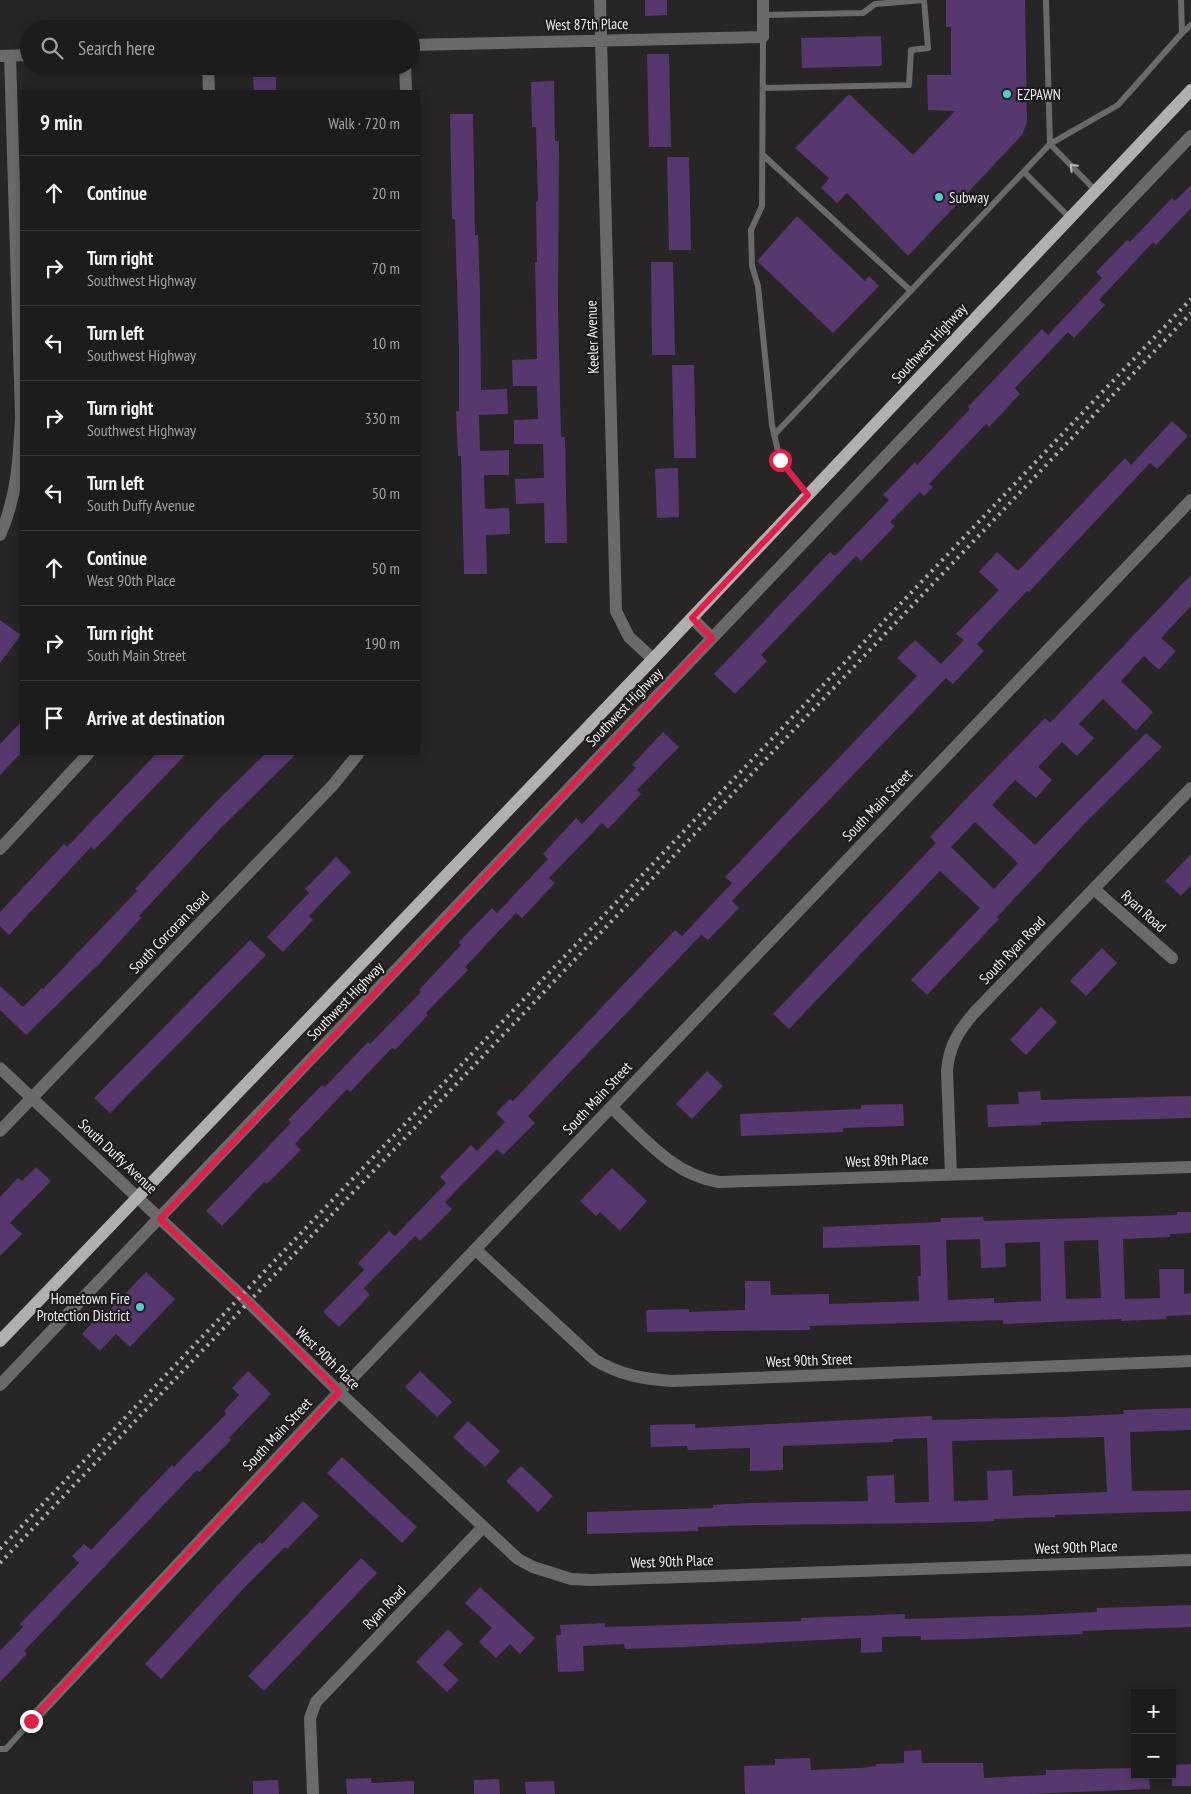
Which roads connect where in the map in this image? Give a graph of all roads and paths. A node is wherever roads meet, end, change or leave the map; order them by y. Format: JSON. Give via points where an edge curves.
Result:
{"nodes":[{"id":1,"x":600,"y":0,"type":"edge"},
{"id":2,"x":763,"y":0,"type":"edge"},
{"id":3,"x":1046,"y":0,"type":"edge"},
{"id":4,"x":1181,"y":0,"type":"edge"},
{"id":5,"x":894,"y":1,"type":"edge"},
{"id":6,"x":763,"y":15,"type":"junction"},
{"id":7,"x":1191,"y":25,"type":"edge"},
{"id":8,"x":1182,"y":33,"type":"junction"},
{"id":9,"x":763,"y":37,"type":"junction"},
{"id":10,"x":600,"y":40,"type":"junction"},
{"id":11,"x":420,"y":45,"type":"edge"},
{"id":12,"x":20,"y":55,"type":"edge"},
{"id":13,"x":5,"y":56,"type":"edge"},
{"id":14,"x":208,"y":75,"type":"edge"},
{"id":15,"x":406,"y":75,"type":"edge"},
{"id":16,"x":763,"y":88,"type":"junction"},
{"id":17,"x":209,"y":90,"type":"edge"},
{"id":18,"x":406,"y":90,"type":"edge"},
{"id":19,"x":1191,"y":90,"type":"edge"},
{"id":20,"x":1191,"y":136,"type":"edge"},
{"id":21,"x":1050,"y":144,"type":"junction"},
{"id":22,"x":763,"y":155,"type":"junction"},
{"id":23,"x":1024,"y":172,"type":"junction"},
{"id":24,"x":1096,"y":191,"type":"junction"},
{"id":25,"x":1070,"y":218,"type":"junction"},
{"id":26,"x":911,"y":291,"type":"junction"},
{"id":27,"x":20,"y":394,"type":"edge"},
{"id":28,"x":774,"y":436,"type":"junction"},
{"id":29,"x":20,"y":443,"type":"edge"},
{"id":30,"x":808,"y":495,"type":"junction"},
{"id":31,"x":1191,"y":500,"type":"edge"},
{"id":32,"x":0,"y":535,"type":"edge"},
{"id":33,"x":692,"y":618,"type":"junction"},
{"id":34,"x":712,"y":638,"type":"junction"},
{"id":35,"x":653,"y":659,"type":"junction"},
{"id":36,"x":87,"y":755,"type":"edge"},
{"id":37,"x":357,"y":755,"type":"edge"},
{"id":38,"x":1191,"y":788,"type":"edge"},
{"id":39,"x":0,"y":848,"type":"edge"},
{"id":40,"x":1094,"y":889,"type":"junction"},
{"id":41,"x":1172,"y":958,"type":"dead end"},
{"id":42,"x":0,"y":1068,"type":"edge"},
{"id":43,"x":32,"y":1098,"type":"junction"},
{"id":44,"x":611,"y":1107,"type":"junction"},
{"id":45,"x":0,"y":1131,"type":"edge"},
{"id":46,"x":1191,"y":1167,"type":"edge"},
{"id":47,"x":951,"y":1174,"type":"junction"},
{"id":48,"x":137,"y":1197,"type":"junction"},
{"id":49,"x":160,"y":1219,"type":"junction"},
{"id":50,"x":476,"y":1250,"type":"junction"},
{"id":51,"x":256,"y":1310,"type":"joint"},
{"id":52,"x":0,"y":1341,"type":"edge"},
{"id":53,"x":1191,"y":1361,"type":"edge"},
{"id":54,"x":0,"y":1385,"type":"edge"},
{"id":55,"x":339,"y":1392,"type":"junction"},
{"id":56,"x":482,"y":1528,"type":"junction"},
{"id":57,"x":1191,"y":1560,"type":"edge"},
{"id":58,"x":31,"y":1721,"type":"joint"},
{"id":59,"x":2,"y":1750,"type":"edge"},
{"id":60,"x":313,"y":1794,"type":"edge"}],
"edges":[{"from":1,"to":10,"type":"street","name":"Keeler Avenue"},
{"from":2,"to":6,"type":"street"},
{"from":3,"to":21,"type":"lane"},
{"from":4,"to":8,"type":"lane"},
{"from":5,"to":6,"type":"lane","via":[[875,4],[863,13]]},
{"from":5,"to":16,"type":"lane","via":[[924,0],[928,48],[911,50],[909,85]]},
{"from":6,"to":9,"type":"street"},
{"from":7,"to":8,"type":"lane"},
{"from":8,"to":21,"type":"lane","via":[[1118,105]]},
{"from":9,"to":10,"type":"street","name":"West 87th Place"},
{"from":9,"to":16,"type":"lane"},
{"from":10,"to":11,"type":"street","name":"West 87th Place"},
{"from":10,"to":35,"type":"street","name":"Keeler Avenue","via":[[616,611],[629,637]]},
{"from":12,"to":13,"type":"street"},
{"from":13,"to":27,"type":"street"},
{"from":14,"to":17,"type":"street"},
{"from":15,"to":18,"type":"street"},
{"from":16,"to":22,"type":"lane"},
{"from":19,"to":24,"type":"main road","name":"Southwest Highway"},
{"from":20,"to":34,"type":"street","name":"Southwest Highway"},
{"from":21,"to":23,"type":"lane"},
{"from":24,"to":21,"type":"lane","one_way":true},
{"from":22,"to":26,"type":"lane"},
{"from":22,"to":28,"type":"lane","via":[[762,206],[750,230]]},
{"from":23,"to":25,"type":"lane"},
{"from":23,"to":26,"type":"lane"},
{"from":24,"to":25,"type":"main road","name":"Southwest Highway"},
{"from":25,"to":30,"type":"main road","name":"Southwest Highway"},
{"from":26,"to":28,"type":"lane"},
{"from":28,"to":30,"type":"lane","via":[[780,460]]},
{"from":29,"to":32,"type":"street","via":[[19,469],[9,515]]},
{"from":30,"to":33,"type":"main road","name":"Southwest Highway"},
{"from":31,"to":44,"type":"street","name":"South Main Street"},
{"from":33,"to":34,"type":"street"},
{"from":33,"to":35,"type":"main road","name":"Southwest Highway"},
{"from":34,"to":49,"type":"street","name":"Southwest Highway"},
{"from":35,"to":48,"type":"main road","name":"Southwest Highway"},
{"from":36,"to":39,"type":"street"},
{"from":37,"to":43,"type":"street","name":"South Corcoran Road","via":[[333,785]]},
{"from":38,"to":40,"type":"street","name":"South Ryan Road"},
{"from":40,"to":41,"type":"street","name":"Ryan Road"},
{"from":40,"to":47,"type":"street","name":"South Ryan Road","via":[[974,1013],[953,1041],[948,1071]]},
{"from":42,"to":43,"type":"street","name":"South Duffy Avenue"},
{"from":43,"to":45,"type":"street","name":"South Corcoran Road"},
{"from":43,"to":48,"type":"street","name":"South Duffy Avenue"},
{"from":44,"to":47,"type":"street","name":"West 89th Place","via":[[674,1165],[706,1180],[735,1182]]},
{"from":44,"to":50,"type":"street","name":"South Main Street"},
{"from":46,"to":47,"type":"street","name":"West 89th Place"},
{"from":48,"to":49,"type":"street","name":"South Duffy Avenue"},
{"from":48,"to":52,"type":"main road","name":"Southwest Highway"},
{"from":49,"to":51,"type":"street","name":"South Duffy Avenue"},
{"from":49,"to":54,"type":"street","name":"Southwest Highway"},
{"from":50,"to":53,"type":"street","name":"West 90th Street","via":[[595,1360],[613,1371],[650,1380],[672,1382]]},
{"from":50,"to":55,"type":"street","name":"South Main Street"},
{"from":51,"to":55,"type":"street","name":"West 90th Place"},
{"from":55,"to":56,"type":"street","name":"West 90th Place"},
{"from":55,"to":58,"type":"street","name":"South Main Street"},
{"from":56,"to":57,"type":"street","name":"West 90th Place","via":[[518,1559],[571,1579]]},
{"from":56,"to":60,"type":"street","name":"Ryan Road","via":[[316,1702],[311,1710]]},
{"from":58,"to":59,"type":"lane"}]}
